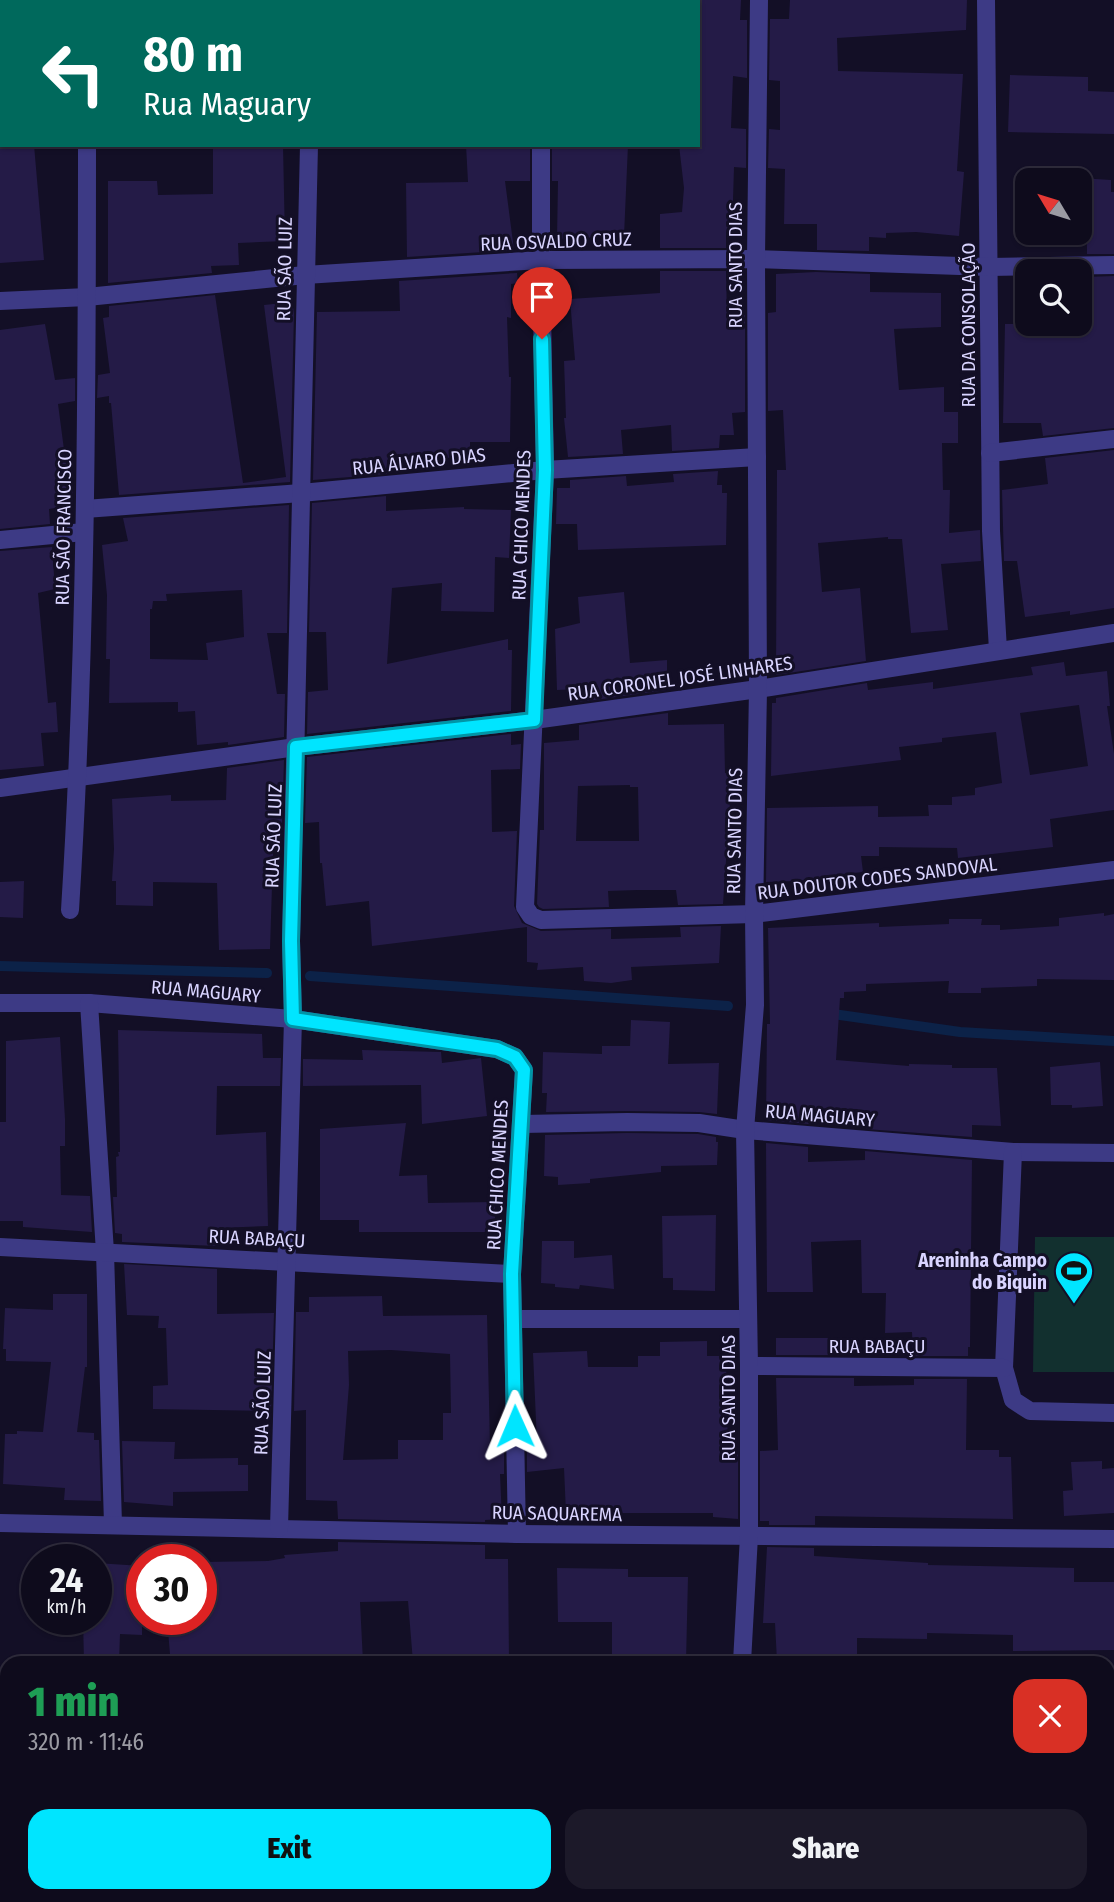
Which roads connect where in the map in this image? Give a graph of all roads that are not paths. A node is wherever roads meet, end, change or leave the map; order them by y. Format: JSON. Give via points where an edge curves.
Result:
{"nodes":[{"id":1,"x":759,"y":0,"type":"edge"},
{"id":2,"x":986,"y":0,"type":"edge"},
{"id":3,"x":87,"y":147,"type":"edge"},
{"id":4,"x":309,"y":147,"type":"edge"},
{"id":5,"x":541,"y":147,"type":"edge"},
{"id":6,"x":756,"y":259,"type":"junction"},
{"id":7,"x":541,"y":260,"type":"junction"},
{"id":8,"x":1114,"y":265,"type":"edge"},
{"id":9,"x":989,"y":268,"type":"junction"},
{"id":10,"x":305,"y":275,"type":"junction"},
{"id":11,"x":87,"y":297,"type":"junction"},
{"id":12,"x":0,"y":301,"type":"edge"},
{"id":13,"x":1114,"y":439,"type":"edge"},
{"id":14,"x":990,"y":453,"type":"junction"},
{"id":15,"x":757,"y":457,"type":"junction"},
{"id":16,"x":545,"y":470,"type":"junction"},
{"id":17,"x":301,"y":493,"type":"junction"},
{"id":18,"x":85,"y":509,"type":"junction"},
{"id":19,"x":84,"y":532,"type":"junction"},
{"id":20,"x":0,"y":540,"type":"edge"},
{"id":21,"x":1114,"y":633,"type":"edge"},
{"id":22,"x":998,"y":650,"type":"junction"},
{"id":23,"x":758,"y":690,"type":"junction"},
{"id":24,"x":534,"y":720,"type":"junction"},
{"id":25,"x":296,"y":747,"type":"junction"},
{"id":26,"x":79,"y":775,"type":"junction"},
{"id":27,"x":0,"y":788,"type":"edge"},
{"id":28,"x":1114,"y":870,"type":"edge"},
{"id":29,"x":524,"y":907,"type":"joint"},
{"id":30,"x":70,"y":910,"type":"dead end"},
{"id":31,"x":754,"y":914,"type":"junction"},
{"id":32,"x":0,"y":1003,"type":"edge"},
{"id":33,"x":89,"y":1003,"type":"junction"},
{"id":34,"x":293,"y":1019,"type":"junction"},
{"id":35,"x":524,"y":1070,"type":"joint"},
{"id":36,"x":522,"y":1124,"type":"junction"},
{"id":37,"x":745,"y":1130,"type":"junction"},
{"id":38,"x":1013,"y":1152,"type":"junction"},
{"id":39,"x":1114,"y":1153,"type":"edge"},
{"id":40,"x":0,"y":1247,"type":"edge"},
{"id":41,"x":106,"y":1252,"type":"junction"},
{"id":42,"x":288,"y":1260,"type":"junction"},
{"id":43,"x":512,"y":1274,"type":"junction"},
{"id":44,"x":513,"y":1318,"type":"junction"},
{"id":45,"x":748,"y":1319,"type":"junction"},
{"id":46,"x":749,"y":1366,"type":"junction"},
{"id":47,"x":1004,"y":1368,"type":"junction"},
{"id":48,"x":1114,"y":1413,"type":"edge"},
{"id":49,"x":0,"y":1523,"type":"edge"},
{"id":50,"x":113,"y":1524,"type":"junction"},
{"id":51,"x":279,"y":1528,"type":"junction"},
{"id":52,"x":517,"y":1534,"type":"junction"},
{"id":53,"x":749,"y":1536,"type":"junction"},
{"id":54,"x":1114,"y":1538,"type":"edge"},
{"id":55,"x":742,"y":1656,"type":"edge"}],
"edges":[{"from":1,"to":6,"type":"street","name":"RUA SANTO DIAS"},
{"from":2,"to":9,"type":"street","name":"RUA DA CONSOLAÇÃO"},
{"from":3,"to":11,"type":"street","name":"RUA SÃO FRANCISCO"},
{"from":4,"to":10,"type":"street","name":"RUA SÃO LUIZ"},
{"from":5,"to":7,"type":"street","name":"RUA CHICO MENDES"},
{"from":6,"to":7,"type":"street","name":"RUA OSVALDO CRUZ"},
{"from":6,"to":9,"type":"street","name":"RUA OSVALDO CRUZ"},
{"from":6,"to":15,"type":"street","name":"RUA SANTO DIAS"},
{"from":7,"to":10,"type":"street","name":"RUA OSVALDO CRUZ"},
{"from":7,"to":16,"type":"street","name":"RUA CHICO MENDES"},
{"from":8,"to":9,"type":"street","name":"RUA OSVALDO CRUZ"},
{"from":9,"to":14,"type":"street","name":"RUA DA CONSOLAÇÃO"},
{"from":10,"to":11,"type":"street","name":"RUA OSVALDO CRUZ"},
{"from":10,"to":17,"type":"street","name":"RUA SÃO LUIZ"},
{"from":11,"to":12,"type":"street","name":"RUA OSVALDO CRUZ"},
{"from":11,"to":18,"type":"street","name":"RUA SÃO FRANCISCO"},
{"from":13,"to":14,"type":"street"},
{"from":14,"to":22,"type":"street","name":"RUA DA CONSOLAÇÃO"},
{"from":15,"to":16,"type":"street","name":"RUA ÁLVARO DIAS"},
{"from":15,"to":23,"type":"street","name":"RUA SANTO DIAS"},
{"from":16,"to":17,"type":"street","name":"RUA ÁLVARO DIAS"},
{"from":16,"to":24,"type":"street","name":"RUA CHICO MENDES"},
{"from":17,"to":18,"type":"street","name":"RUA ÁLVARO DIAS"},
{"from":17,"to":25,"type":"street","name":"RUA SÃO LUIZ"},
{"from":18,"to":19,"type":"street","name":"RUA SÃO FRANCISCO"},
{"from":19,"to":20,"type":"street"},
{"from":19,"to":26,"type":"street","name":"RUA SÃO FRANCISCO"},
{"from":21,"to":22,"type":"street","name":"RUA CORONEL JOSÉ LINHARES"},
{"from":22,"to":23,"type":"street","name":"RUA CORONEL JOSÉ LINHARES"},
{"from":23,"to":24,"type":"street","name":"RUA CORONEL JOSÉ LINHARES"},
{"from":23,"to":31,"type":"street","name":"RUA SANTO DIAS"},
{"from":24,"to":25,"type":"street","name":"RUA CORONEL JOSÉ LINHARES"},
{"from":24,"to":29,"type":"street","name":"RUA CHICO MENDES"},
{"from":25,"to":26,"type":"street","name":"RUA CORONEL JOSÉ LINHARES"},
{"from":25,"to":34,"type":"street","name":"RUA SÃO LUIZ"},
{"from":26,"to":27,"type":"street","name":"RUA CORONEL JOSÉ LINHARES"},
{"from":26,"to":30,"type":"street","name":"RUA SÃO FRANCISCO"},
{"from":28,"to":31,"type":"street","name":"RUA DOUTOR CODES SANDOVAL"},
{"from":29,"to":31,"type":"street","name":"RUA DOUTOR CODES SANDOVAL","via":[[541,920]]},
{"from":31,"to":37,"type":"street","name":"RUA SANTO DIAS","via":[[755,1005]]},
{"from":32,"to":33,"type":"street","name":"RUA MAGUARY"},
{"from":33,"to":34,"type":"street","name":"RUA MAGUARY"},
{"from":33,"to":41,"type":"street"},
{"from":34,"to":35,"type":"street","name":"RUA MAGUARY","via":[[497,1049],[515,1057]]},
{"from":34,"to":42,"type":"street","name":"RUA SÃO LUIZ"},
{"from":35,"to":36,"type":"street","name":"RUA CHICO MENDES"},
{"from":36,"to":37,"type":"street","name":"RUA MAGUARY","via":[[699,1123]]},
{"from":36,"to":43,"type":"street","name":"RUA CHICO MENDES"},
{"from":37,"to":38,"type":"street","name":"RUA MAGUARY"},
{"from":37,"to":45,"type":"street","name":"RUA SANTO DIAS"},
{"from":38,"to":39,"type":"street","name":"RUA MAGUARY"},
{"from":38,"to":47,"type":"street"},
{"from":40,"to":41,"type":"street","name":"RUA BABAÇU"},
{"from":41,"to":42,"type":"street","name":"RUA BABAÇU"},
{"from":41,"to":50,"type":"street"},
{"from":42,"to":43,"type":"street","name":"RUA BABAÇU"},
{"from":42,"to":51,"type":"street","name":"RUA SÃO LUIZ"},
{"from":43,"to":44,"type":"street","name":"RUA CHICO MENDES"},
{"from":44,"to":45,"type":"street"},
{"from":44,"to":52,"type":"street","name":"RUA CHICO MENDES"},
{"from":45,"to":46,"type":"street","name":"RUA SANTO DIAS"},
{"from":46,"to":47,"type":"street","name":"RUA BABAÇU"},
{"from":46,"to":53,"type":"street","name":"RUA SANTO DIAS"},
{"from":47,"to":48,"type":"street","via":[[1013,1400],[1030,1411]]},
{"from":49,"to":50,"type":"street","name":"RUA SAQUAREMA"},
{"from":50,"to":51,"type":"street","name":"RUA SAQUAREMA"},
{"from":51,"to":52,"type":"street","name":"RUA SAQUAREMA"},
{"from":52,"to":53,"type":"street","name":"RUA SAQUAREMA"},
{"from":53,"to":54,"type":"street","name":"RUA SAQUAREMA"},
{"from":53,"to":55,"type":"street","name":"RUA SANTO DIAS"}]}
